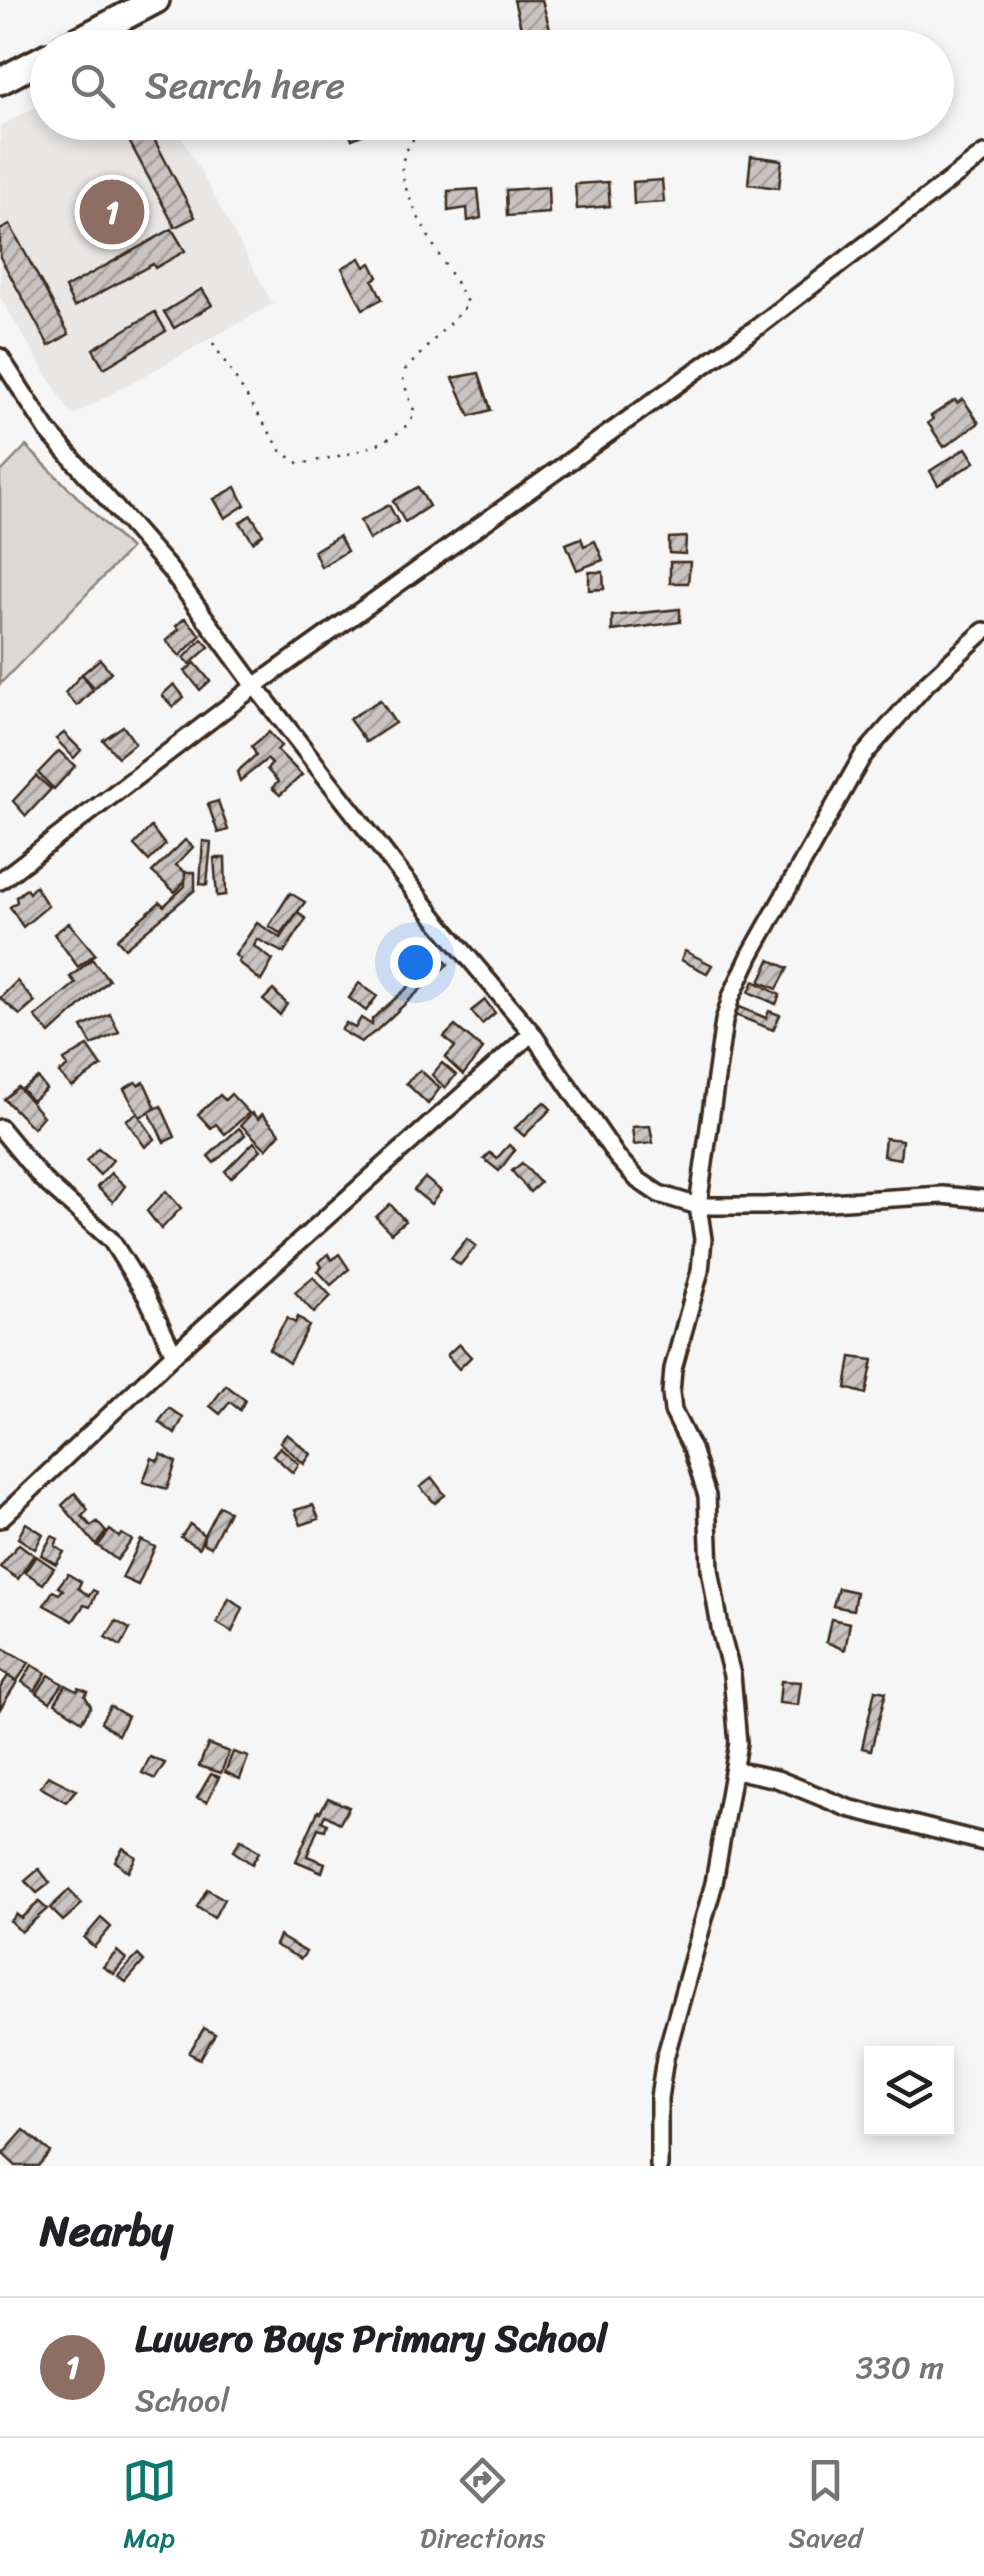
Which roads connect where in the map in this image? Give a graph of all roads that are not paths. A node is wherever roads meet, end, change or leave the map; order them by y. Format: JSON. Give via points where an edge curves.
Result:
{"nodes":[{"id":1,"x":156,"y":0,"type":"edge"},
{"id":2,"x":98,"y":30,"type":"edge"},
{"id":3,"x":30,"y":65,"type":"edge"},
{"id":4,"x":0,"y":80,"type":"edge"},
{"id":5,"x":984,"y":154,"type":"edge"},
{"id":6,"x":0,"y":358,"type":"edge"},
{"id":7,"x":984,"y":631,"type":"edge"},
{"id":8,"x":254,"y":686,"type":"junction"},
{"id":9,"x":0,"y":881,"type":"edge"},
{"id":10,"x":532,"y":1033,"type":"junction"},
{"id":11,"x":0,"y":1128,"type":"edge"},
{"id":12,"x":984,"y":1200,"type":"edge"},
{"id":13,"x":698,"y":1206,"type":"junction"},
{"id":14,"x":174,"y":1354,"type":"junction"},
{"id":15,"x":0,"y":1519,"type":"edge"},
{"id":16,"x":734,"y":1770,"type":"junction"},
{"id":17,"x":984,"y":1842,"type":"edge"},
{"id":18,"x":659,"y":2166,"type":"edge"}],
"edges":[{"from":1,"to":2,"type":"main road"},
{"from":3,"to":4,"type":"main road"},
{"from":5,"to":8,"type":"street","via":[[759,326]]},
{"from":6,"to":8,"type":"street","via":[[48,431],[170,570]]},
{"from":7,"to":13,"type":"street","via":[[926,683],[862,758],[751,954],[724,1021]]},
{"from":8,"to":9,"type":"street"},
{"from":8,"to":10,"type":"street"},
{"from":10,"to":13,"type":"street","via":[[638,1180]]},
{"from":10,"to":14,"type":"street"},
{"from":11,"to":14,"type":"street","via":[[42,1179],[111,1240]]},
{"from":12,"to":13,"type":"street","via":[[942,1195]]},
{"from":13,"to":16,"type":"street","via":[[700,1272],[670,1392],[708,1496],[710,1570],[737,1706]]},
{"from":14,"to":15,"type":"street"},
{"from":16,"to":17,"type":"street"},
{"from":16,"to":18,"type":"street","via":[[714,1883],[665,2058]]}]}
